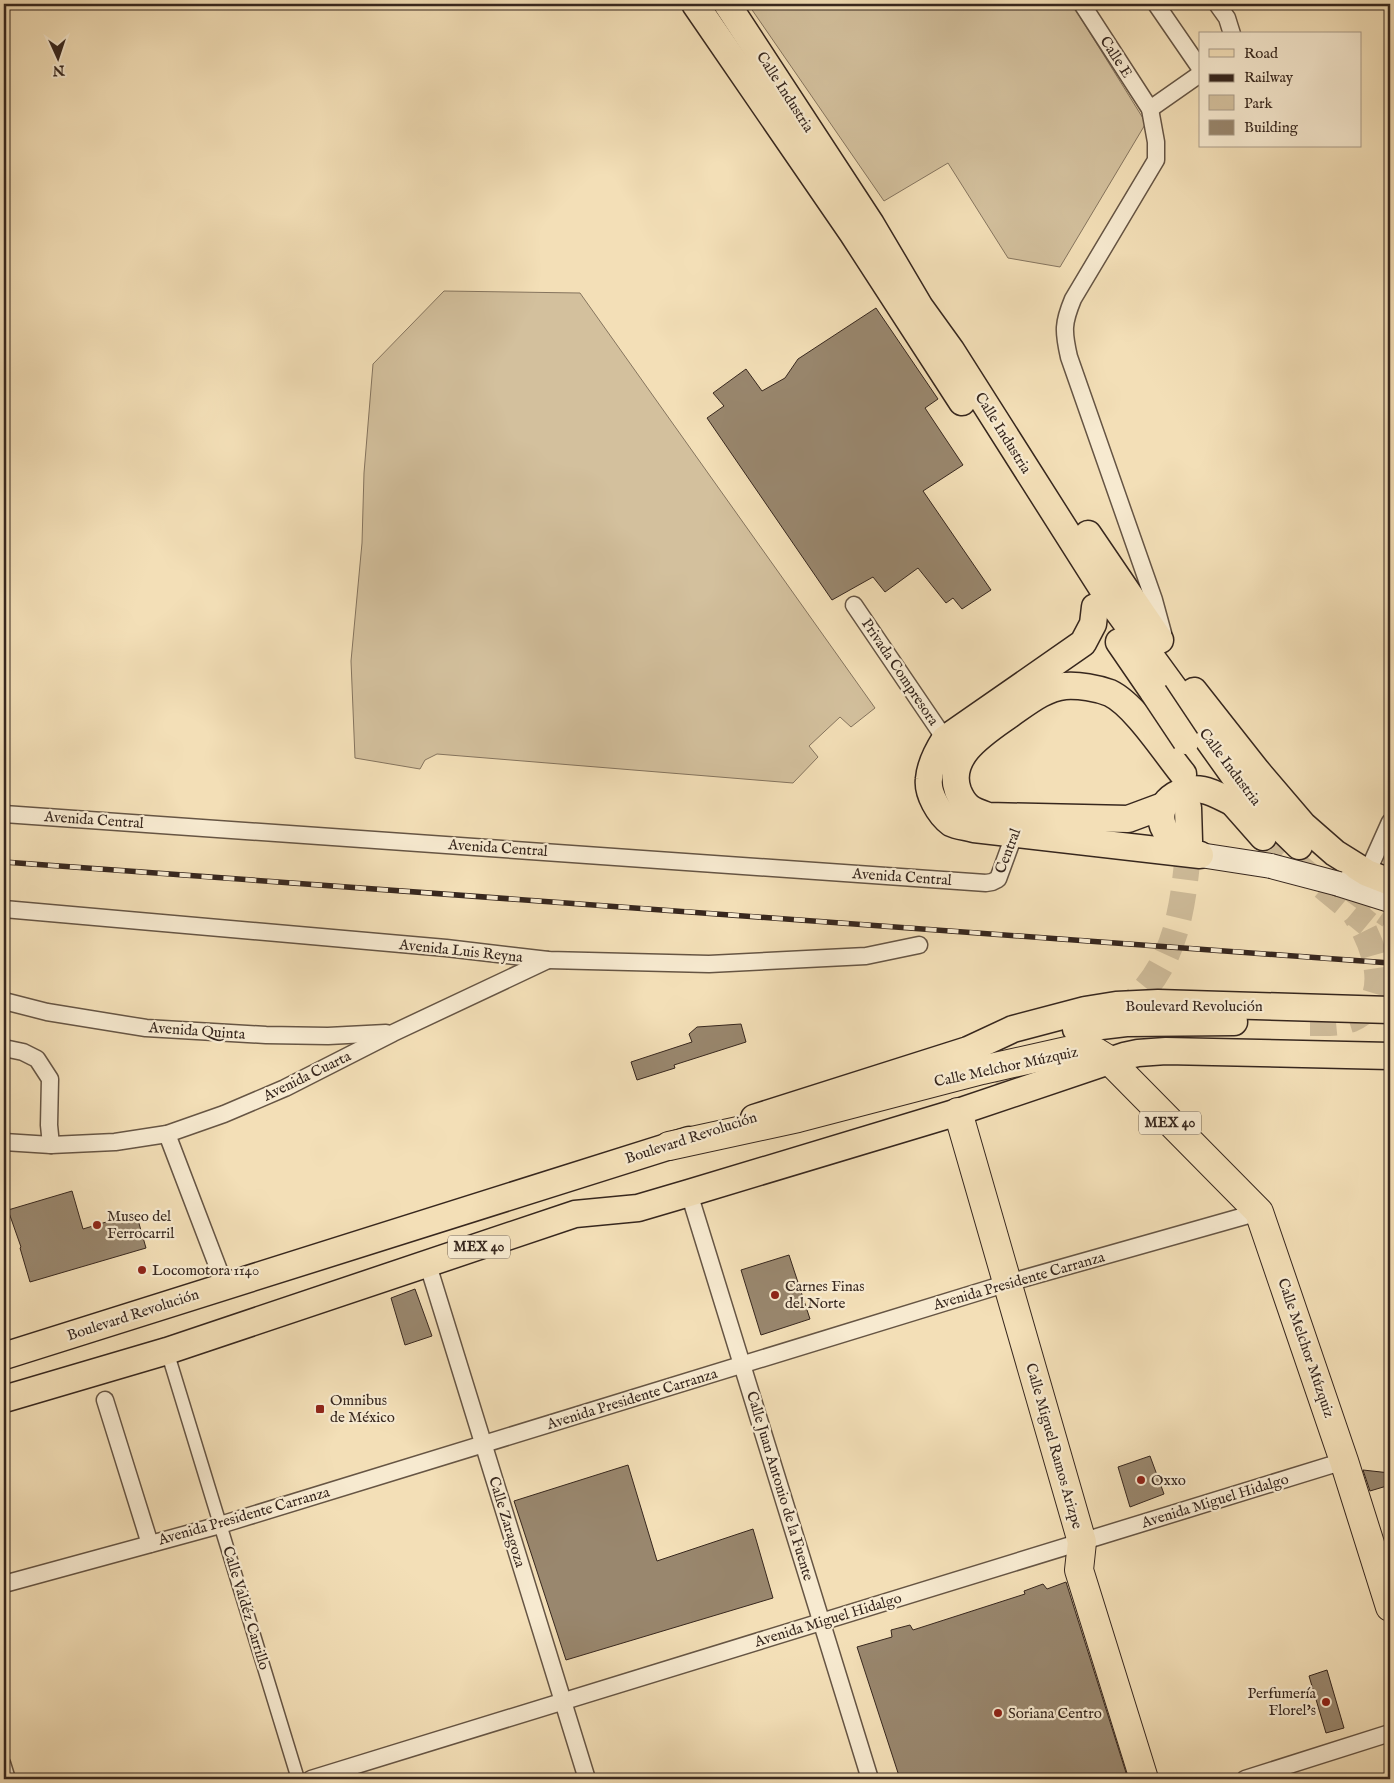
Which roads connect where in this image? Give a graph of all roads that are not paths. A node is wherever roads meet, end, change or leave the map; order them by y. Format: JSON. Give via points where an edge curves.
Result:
{"nodes":[{"id":1,"x":695,"y":4,"type":"edge"},
{"id":2,"x":727,"y":4,"type":"edge"},
{"id":3,"x":1082,"y":4,"type":"edge"},
{"id":4,"x":1156,"y":4,"type":"edge"},
{"id":5,"x":1217,"y":4,"type":"edge"},
{"id":6,"x":1232,"y":32,"type":"edge"},
{"id":7,"x":1199,"y":67,"type":"edge"},
{"id":8,"x":1199,"y":75,"type":"edge"},
{"id":9,"x":1150,"y":109,"type":"junction"},
{"id":10,"x":871,"y":224,"type":"junction"},
{"id":11,"x":854,"y":605,"type":"dead end"},
{"id":12,"x":1095,"y":607,"type":"junction"},
{"id":13,"x":1167,"y":650,"type":"junction"},
{"id":14,"x":1165,"y":692,"type":"junction"},
{"id":15,"x":945,"y":739,"type":"junction"},
{"id":16,"x":1232,"y":802,"type":"junction"},
{"id":17,"x":1163,"y":806,"type":"junction"},
{"id":18,"x":1188,"y":808,"type":"dead end"},
{"id":19,"x":4,"y":814,"type":"edge"},
{"id":20,"x":1390,"y":822,"type":"edge"},
{"id":21,"x":1018,"y":824,"type":"junction"},
{"id":22,"x":1263,"y":837,"type":"tunnel mouth"},
{"id":23,"x":1299,"y":846,"type":"dead end"},
{"id":24,"x":1194,"y":848,"type":"junction"},
{"id":25,"x":992,"y":882,"type":"joint"},
{"id":26,"x":1364,"y":882,"type":"edge"},
{"id":27,"x":1390,"y":900,"type":"edge"},
{"id":28,"x":4,"y":909,"type":"edge"},
{"id":29,"x":919,"y":945,"type":"dead end"},
{"id":30,"x":548,"y":960,"type":"junction"},
{"id":31,"x":4,"y":1001,"type":"edge"},
{"id":32,"x":1390,"y":1010,"type":"edge"},
{"id":33,"x":1310,"y":1023,"type":"tunnel mouth"},
{"id":34,"x":393,"y":1033,"type":"junction"},
{"id":35,"x":4,"y":1048,"type":"edge"},
{"id":36,"x":968,"y":1050,"type":"junction"},
{"id":37,"x":1390,"y":1056,"type":"edge"},
{"id":38,"x":1109,"y":1060,"type":"junction"},
{"id":39,"x":996,"y":1084,"type":"tunnel mouth"},
{"id":40,"x":958,"y":1112,"type":"junction"},
{"id":41,"x":167,"y":1134,"type":"junction"},
{"id":42,"x":4,"y":1142,"type":"edge"},
{"id":43,"x":51,"y":1145,"type":"junction"},
{"id":44,"x":669,"y":1146,"type":"junction"},
{"id":45,"x":689,"y":1193,"type":"junction"},
{"id":46,"x":1259,"y":1212,"type":"junction"},
{"id":47,"x":575,"y":1214,"type":"junction"},
{"id":48,"x":428,"y":1265,"type":"junction"},
{"id":49,"x":1008,"y":1283,"type":"junction"},
{"id":50,"x":225,"y":1286,"type":"junction"},
{"id":51,"x":167,"y":1351,"type":"junction"},
{"id":52,"x":4,"y":1356,"type":"edge"},
{"id":53,"x":742,"y":1366,"type":"junction"},
{"id":54,"x":4,"y":1399,"type":"edge"},
{"id":55,"x":104,"y":1400,"type":"dead end"},
{"id":56,"x":483,"y":1444,"type":"junction"},
{"id":57,"x":1344,"y":1461,"type":"junction"},
{"id":58,"x":220,"y":1525,"type":"junction"},
{"id":59,"x":1082,"y":1542,"type":"junction"},
{"id":60,"x":150,"y":1544,"type":"junction"},
{"id":61,"x":4,"y":1584,"type":"edge"},
{"id":62,"x":1390,"y":1607,"type":"edge"},
{"id":63,"x":822,"y":1622,"type":"junction"},
{"id":64,"x":563,"y":1702,"type":"junction"},
{"id":65,"x":1390,"y":1733,"type":"edge"},
{"id":66,"x":4,"y":1763,"type":"edge"},
{"id":67,"x":9,"y":1779,"type":"edge"},
{"id":68,"x":298,"y":1779,"type":"edge"},
{"id":69,"x":311,"y":1779,"type":"edge"},
{"id":70,"x":587,"y":1779,"type":"edge"},
{"id":71,"x":870,"y":1779,"type":"edge"},
{"id":72,"x":1144,"y":1779,"type":"edge"},
{"id":73,"x":1245,"y":1779,"type":"edge"}],
"edges":[{"from":1,"to":12,"type":"main road","name":"Calle Industria","via":[[853,234]]},
{"from":2,"to":10,"type":"main road","name":"Calle Industria"},
{"from":3,"to":9,"type":"street","name":"Calle E"},
{"from":4,"to":7,"type":"street"},
{"from":5,"to":6,"type":"street","via":[[1228,18]]},
{"from":8,"to":9,"type":"street"},
{"from":9,"to":13,"type":"street","via":[[1156,160],[1073,299],[1066,316],[1064,335],[1154,600]]},
{"from":10,"to":13,"type":"main road","via":[[941,317]]},
{"from":10,"to":14,"type":"main road","name":"Calle Industria"},
{"from":11,"to":15,"type":"street","name":"Privada Compresora"},
{"from":12,"to":14,"type":"main road","name":"Calle Industria"},
{"from":12,"to":15,"type":"main road","via":[[1093,624],[1083,643]]},
{"from":13,"to":26,"type":"main road","via":[[1184,679],[1257,771],[1303,825]]},
{"from":14,"to":16,"type":"main road","name":"Calle Industria","bridge":true,"via":[[1186,740]]},
{"from":14,"to":21,"type":"main road","via":[[1184,778],[1146,726],[1125,704],[1110,694],[1080,686],[1064,686],[1037,696],[995,725],[964,752],[956,776],[961,798],[969,809]]},
{"from":14,"to":23,"type":"main road","name":"Calle Industria","via":[[1202,731],[1249,797]]},
{"from":15,"to":21,"type":"main road","via":[[928,779],[940,811],[952,824],[974,829]]},
{"from":16,"to":17,"type":"main road","via":[[1204,790],[1190,790],[1169,799]]},
{"from":16,"to":22,"type":"main road","name":"Calle Industria"},
{"from":17,"to":21,"type":"main road","via":[[1128,819]]},
{"from":17,"to":24,"type":"main road","via":[[1164,828],[1169,836],[1180,846]]},
{"from":18,"to":24,"type":"main road"},
{"from":19,"to":25,"type":"street","name":"Avenida Central"},
{"from":20,"to":26,"type":"street"},
{"from":21,"to":24,"type":"main road"},
{"from":21,"to":25,"type":"street","name":"Central","via":[[998,879]]},
{"from":24,"to":26,"type":"main road","bridge":true,"via":[[1271,866]]},
{"from":26,"to":27,"type":"main road"},
{"from":28,"to":30,"type":"street","name":"Avenida Luis Reyna"},
{"from":29,"to":30,"type":"street","name":"Avenida Luis Reyna","via":[[866,956],[710,964]]},
{"from":30,"to":34,"type":"street","name":"Avenida Cuarta"},
{"from":31,"to":34,"type":"street","name":"Avenida Quinta","via":[[47,1012],[146,1028],[274,1035]]},
{"from":32,"to":36,"type":"main road","name":"Boulevard Revolución","via":[[1158,1003],[1116,1005],[1013,1029]]},
{"from":33,"to":36,"type":"main road","via":[[1126,1023],[1091,1026],[1024,1043]]},
{"from":34,"to":41,"type":"street","name":"Avenida Cuarta","via":[[285,1088]]},
{"from":35,"to":43,"type":"street","via":[[37,1059],[50,1079]]},
{"from":36,"to":44,"type":"main road","name":"Boulevard Revolución"},
{"from":37,"to":38,"type":"main road","via":[[1166,1051]]},
{"from":38,"to":40,"type":"main road","number":"MEX 40"},
{"from":38,"to":44,"type":"highway","name":"Calle Melchor Múzquiz","number":"MEX 40","via":[[1096,1052],[1067,1051],[798,1118]]},
{"from":38,"to":46,"type":"highway","name":"Calle Melchor Múzquiz","number":"MEX 40"},
{"from":39,"to":47,"type":"main road"},
{"from":40,"to":45,"type":"main road","number":"MEX 40"},
{"from":40,"to":49,"type":"highway","name":"Calle Miguel Ramos Arizpe"},
{"from":41,"to":43,"type":"street","name":"Avenida Cuarta","via":[[115,1142]]},
{"from":41,"to":50,"type":"street"},
{"from":42,"to":43,"type":"street","name":"Avenida Cuarta"},
{"from":44,"to":50,"type":"main road","name":"Boulevard Revolución","number":"MEX 40"},
{"from":45,"to":47,"type":"main road","number":"MEX 40","via":[[638,1208]]},
{"from":45,"to":53,"type":"street","name":"Calle Juan Antonio de la Fuente"},
{"from":46,"to":49,"type":"street","name":"Avenida Presidente Carranza"},
{"from":46,"to":57,"type":"highway","name":"Calle Melchor Múzquiz","number":"MEX 40"},
{"from":47,"to":48,"type":"main road","number":"MEX 40"},
{"from":48,"to":51,"type":"main road","number":"MEX 40"},
{"from":48,"to":56,"type":"street","name":"Calle Zaragoza"},
{"from":49,"to":53,"type":"street","name":"Avenida Presidente Carranza"},
{"from":49,"to":59,"type":"highway","name":"Calle Miguel Ramos Arizpe"},
{"from":50,"to":52,"type":"main road","name":"Boulevard Revolución","number":"MEX 40"},
{"from":51,"to":54,"type":"main road","number":"MEX 40"},
{"from":51,"to":58,"type":"street","name":"Calle Valdéz Carrillo"},
{"from":53,"to":56,"type":"street","name":"Avenida Presidente Carranza"},
{"from":53,"to":63,"type":"street","name":"Calle Juan Antonio de la Fuente"},
{"from":55,"to":60,"type":"street"},
{"from":56,"to":58,"type":"street","name":"Avenida Presidente Carranza"},
{"from":56,"to":64,"type":"street","name":"Calle Zaragoza"},
{"from":57,"to":59,"type":"street","name":"Avenida Miguel Hidalgo"},
{"from":57,"to":62,"type":"highway","name":"Calle Melchor Múzquiz","number":"MEX 40"},
{"from":58,"to":60,"type":"street","name":"Avenida Presidente Carranza"},
{"from":58,"to":68,"type":"street","name":"Calle Valdéz Carrillo"},
{"from":59,"to":63,"type":"street","name":"Avenida Miguel Hidalgo"},
{"from":59,"to":72,"type":"highway","name":"Calle Miguel Ramos Arizpe","via":[[1079,1570]]},
{"from":60,"to":61,"type":"street","name":"Avenida Presidente Carranza"},
{"from":63,"to":64,"type":"street","name":"Avenida Miguel Hidalgo"},
{"from":63,"to":71,"type":"street","name":"Calle Juan Antonio de la Fuente"},
{"from":64,"to":69,"type":"street","name":"Avenida Miguel Hidalgo"},
{"from":64,"to":70,"type":"street","name":"Calle Zaragoza"},
{"from":65,"to":73,"type":"street"},
{"from":66,"to":67,"type":"street"}]}
